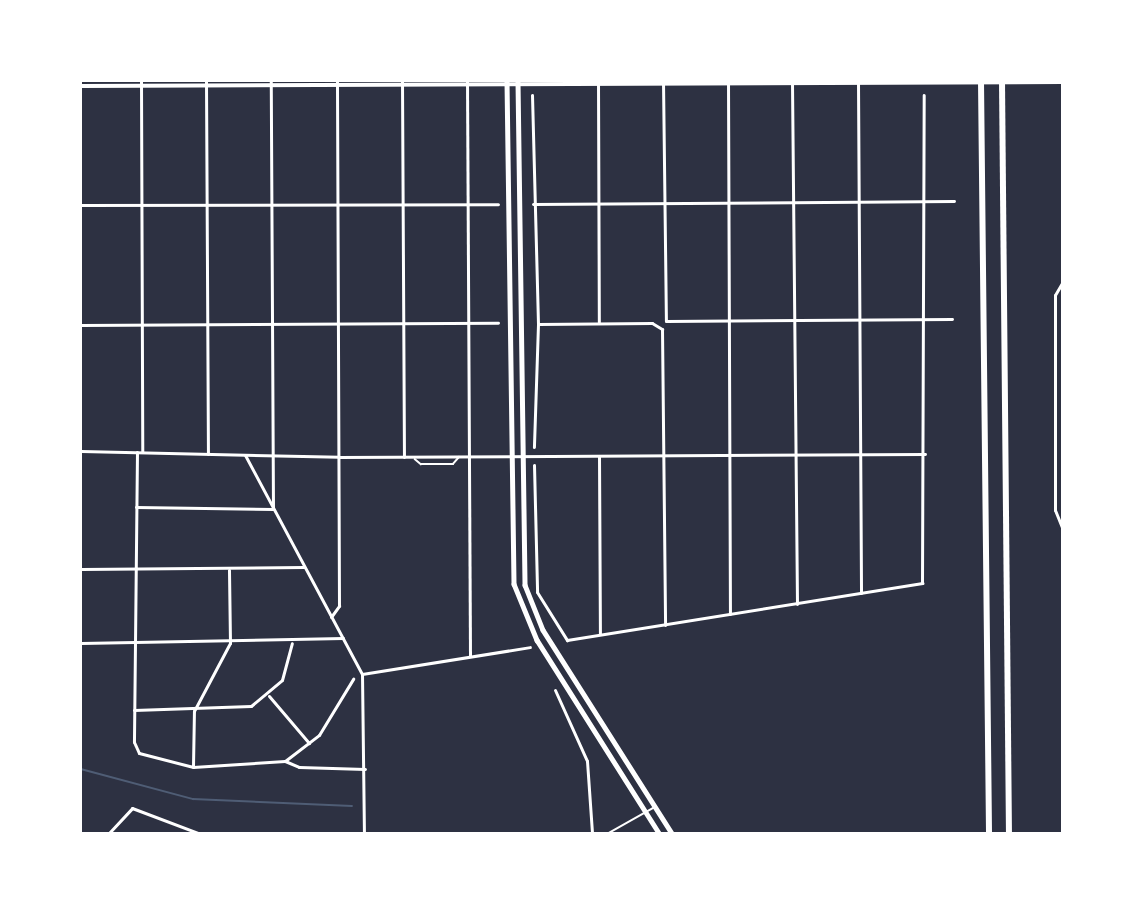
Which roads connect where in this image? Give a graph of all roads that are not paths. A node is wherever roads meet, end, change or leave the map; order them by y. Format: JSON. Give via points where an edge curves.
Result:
{"nodes":[{"id":1,"x":981,"y":81,"type":"edge"},
{"id":2,"x":1002,"y":81,"type":"edge"},
{"id":3,"x":1024,"y":81,"type":"edge"},
{"id":4,"x":663,"y":82,"type":"edge"},
{"id":5,"x":728,"y":82,"type":"edge"},
{"id":6,"x":792,"y":82,"type":"edge"},
{"id":7,"x":858,"y":82,"type":"edge"},
{"id":8,"x":924,"y":82,"type":"edge"},
{"id":9,"x":972,"y":82,"type":"edge"},
{"id":10,"x":1062,"y":82,"type":"edge"},
{"id":11,"x":141,"y":83,"type":"edge"},
{"id":12,"x":206,"y":83,"type":"edge"},
{"id":13,"x":271,"y":83,"type":"edge"},
{"id":14,"x":337,"y":83,"type":"edge"},
{"id":15,"x":402,"y":83,"type":"edge"},
{"id":16,"x":467,"y":83,"type":"edge"},
{"id":17,"x":507,"y":83,"type":"edge"},
{"id":18,"x":518,"y":83,"type":"edge"},
{"id":19,"x":599,"y":83,"type":"edge"},
{"id":20,"x":81,"y":86,"type":"edge"},
{"id":21,"x":532,"y":95,"type":"dead end"},
{"id":22,"x":924,"y":95,"type":"dead end"},
{"id":23,"x":954,"y":201,"type":"dead end"},
{"id":24,"x":729,"y":202,"type":"junction"},
{"id":25,"x":794,"y":202,"type":"junction"},
{"id":26,"x":859,"y":202,"type":"junction"},
{"id":27,"x":924,"y":202,"type":"junction"},
{"id":28,"x":598,"y":203,"type":"junction"},
{"id":29,"x":663,"y":203,"type":"junction"},
{"id":30,"x":272,"y":204,"type":"junction"},
{"id":31,"x":337,"y":204,"type":"junction"},
{"id":32,"x":402,"y":204,"type":"junction"},
{"id":33,"x":468,"y":204,"type":"junction"},
{"id":34,"x":498,"y":204,"type":"dead end"},
{"id":35,"x":533,"y":204,"type":"junction"},
{"id":36,"x":81,"y":205,"type":"edge"},
{"id":37,"x":141,"y":205,"type":"junction"},
{"id":38,"x":206,"y":205,"type":"junction"},
{"id":39,"x":1062,"y":283,"type":"edge"},
{"id":40,"x":951,"y":320,"type":"dead end"},
{"id":41,"x":925,"y":321,"type":"junction"},
{"id":42,"x":729,"y":322,"type":"junction"},
{"id":43,"x":794,"y":322,"type":"junction"},
{"id":44,"x":860,"y":322,"type":"junction"},
{"id":45,"x":469,"y":323,"type":"junction"},
{"id":46,"x":498,"y":323,"type":"dead end"},
{"id":47,"x":599,"y":323,"type":"junction"},
{"id":48,"x":207,"y":324,"type":"junction"},
{"id":49,"x":272,"y":324,"type":"junction"},
{"id":50,"x":338,"y":324,"type":"junction"},
{"id":51,"x":403,"y":324,"type":"junction"},
{"id":52,"x":538,"y":324,"type":"junction"},
{"id":53,"x":81,"y":325,"type":"edge"},
{"id":54,"x":142,"y":325,"type":"junction"},
{"id":55,"x":1055,"y":335,"type":"junction"},
{"id":56,"x":1062,"y":335,"type":"edge"},
{"id":57,"x":1055,"y":398,"type":"junction"},
{"id":58,"x":1062,"y":398,"type":"edge"},
{"id":59,"x":534,"y":447,"type":"dead end"},
{"id":60,"x":81,"y":451,"type":"edge"},
{"id":61,"x":137,"y":452,"type":"junction"},
{"id":62,"x":142,"y":452,"type":"junction"},
{"id":63,"x":208,"y":454,"type":"junction"},
{"id":64,"x":926,"y":454,"type":"junction"},
{"id":65,"x":245,"y":455,"type":"junction"},
{"id":66,"x":795,"y":455,"type":"junction"},
{"id":67,"x":861,"y":455,"type":"junction"},
{"id":68,"x":273,"y":456,"type":"junction"},
{"id":69,"x":599,"y":456,"type":"junction"},
{"id":70,"x":665,"y":456,"type":"junction"},
{"id":71,"x":730,"y":456,"type":"junction"},
{"id":72,"x":404,"y":457,"type":"junction"},
{"id":73,"x":414,"y":457,"type":"junction"},
{"id":74,"x":459,"y":457,"type":"junction"},
{"id":75,"x":469,"y":457,"type":"junction"},
{"id":76,"x":509,"y":457,"type":"junction"},
{"id":77,"x":519,"y":457,"type":"junction"},
{"id":78,"x":339,"y":458,"type":"junction"},
{"id":79,"x":1056,"y":459,"type":"junction"},
{"id":80,"x":1062,"y":459,"type":"edge"},
{"id":81,"x":534,"y":465,"type":"dead end"},
{"id":82,"x":136,"y":507,"type":"junction"},
{"id":83,"x":273,"y":509,"type":"junction"},
{"id":84,"x":1062,"y":527,"type":"edge"},
{"id":85,"x":304,"y":567,"type":"junction"},
{"id":86,"x":81,"y":569,"type":"edge"},
{"id":87,"x":135,"y":570,"type":"junction"},
{"id":88,"x":229,"y":570,"type":"junction"},
{"id":89,"x":861,"y":593,"type":"junction"},
{"id":90,"x":797,"y":604,"type":"junction"},
{"id":91,"x":730,"y":614,"type":"junction"},
{"id":92,"x":331,"y":617,"type":"junction"},
{"id":93,"x":665,"y":625,"type":"junction"},
{"id":94,"x":600,"y":635,"type":"junction"},
{"id":95,"x":343,"y":638,"type":"junction"},
{"id":96,"x":81,"y":642,"type":"edge"},
{"id":97,"x":134,"y":643,"type":"junction"},
{"id":98,"x":230,"y":643,"type":"junction"},
{"id":99,"x":292,"y":643,"type":"junction"},
{"id":100,"x":530,"y":646,"type":"dead end"},
{"id":101,"x":470,"y":656,"type":"junction"},
{"id":102,"x":362,"y":674,"type":"junction"},
{"id":103,"x":353,"y":679,"type":"dead end"},
{"id":104,"x":555,"y":690,"type":"dead end"},
{"id":105,"x":269,"y":696,"type":"junction"},
{"id":106,"x":134,"y":710,"type":"junction"},
{"id":107,"x":194,"y":711,"type":"junction"},
{"id":108,"x":309,"y":743,"type":"junction"},
{"id":109,"x":285,"y":761,"type":"junction"},
{"id":110,"x":193,"y":767,"type":"junction"},
{"id":111,"x":366,"y":770,"type":"junction"},
{"id":112,"x":656,"y":806,"type":"junction"},
{"id":113,"x":646,"y":812,"type":"junction"},
{"id":114,"x":109,"y":833,"type":"edge"},
{"id":115,"x":198,"y":833,"type":"edge"},
{"id":116,"x":364,"y":833,"type":"edge"},
{"id":117,"x":592,"y":833,"type":"edge"},
{"id":118,"x":609,"y":833,"type":"edge"},
{"id":119,"x":659,"y":833,"type":"edge"},
{"id":120,"x":672,"y":833,"type":"edge"},
{"id":121,"x":988,"y":833,"type":"edge"},
{"id":122,"x":1009,"y":833,"type":"edge"}],
"edges":[{"from":1,"to":121,"type":"highway"},
{"from":2,"to":122,"type":"highway"},
{"from":3,"to":9,"type":"street"},
{"from":3,"to":10,"type":"street"},
{"from":4,"to":5,"type":"street"},
{"from":4,"to":19,"type":"street"},
{"from":4,"to":29,"type":"street"},
{"from":5,"to":6,"type":"street"},
{"from":5,"to":24,"type":"street"},
{"from":6,"to":7,"type":"street"},
{"from":6,"to":25,"type":"street"},
{"from":7,"to":8,"type":"street"},
{"from":7,"to":26,"type":"street"},
{"from":8,"to":9,"type":"street"},
{"from":11,"to":12,"type":"street"},
{"from":11,"to":20,"type":"street"},
{"from":11,"to":37,"type":"street"},
{"from":12,"to":13,"type":"street"},
{"from":12,"to":38,"type":"street"},
{"from":13,"to":14,"type":"street"},
{"from":13,"to":30,"type":"street"},
{"from":14,"to":15,"type":"street"},
{"from":14,"to":31,"type":"street"},
{"from":15,"to":16,"type":"street"},
{"from":15,"to":32,"type":"street"},
{"from":16,"to":17,"type":"street"},
{"from":16,"to":33,"type":"street"},
{"from":17,"to":18,"type":"street"},
{"from":17,"to":76,"type":"main road"},
{"from":18,"to":19,"type":"street"},
{"from":18,"to":77,"type":"main road"},
{"from":19,"to":28,"type":"street"},
{"from":21,"to":35,"type":"street"},
{"from":22,"to":27,"type":"street"},
{"from":23,"to":27,"type":"street"},
{"from":24,"to":25,"type":"street"},
{"from":24,"to":29,"type":"street"},
{"from":24,"to":42,"type":"street"},
{"from":25,"to":26,"type":"street"},
{"from":25,"to":43,"type":"street"},
{"from":26,"to":27,"type":"street"},
{"from":26,"to":44,"type":"street"},
{"from":27,"to":41,"type":"street"},
{"from":28,"to":29,"type":"street"},
{"from":28,"to":35,"type":"street"},
{"from":28,"to":47,"type":"street"},
{"from":29,"to":42,"type":"street","via":[[666,321]]},
{"from":30,"to":31,"type":"street"},
{"from":30,"to":38,"type":"street"},
{"from":30,"to":49,"type":"street"},
{"from":31,"to":32,"type":"street"},
{"from":31,"to":50,"type":"street"},
{"from":32,"to":33,"type":"street"},
{"from":32,"to":51,"type":"street"},
{"from":33,"to":34,"type":"street"},
{"from":33,"to":45,"type":"street"},
{"from":35,"to":52,"type":"street"},
{"from":36,"to":37,"type":"street"},
{"from":37,"to":38,"type":"street"},
{"from":37,"to":54,"type":"street"},
{"from":38,"to":48,"type":"street"},
{"from":39,"to":55,"type":"street","via":[[1055,296]]},
{"from":40,"to":41,"type":"street"},
{"from":41,"to":44,"type":"street"},
{"from":41,"to":64,"type":"street"},
{"from":42,"to":43,"type":"street"},
{"from":42,"to":71,"type":"street"},
{"from":43,"to":44,"type":"street"},
{"from":43,"to":66,"type":"street"},
{"from":44,"to":67,"type":"street"},
{"from":45,"to":46,"type":"street"},
{"from":45,"to":51,"type":"street"},
{"from":45,"to":75,"type":"street"},
{"from":47,"to":52,"type":"street"},
{"from":47,"to":70,"type":"street","via":[[660,327]]},
{"from":48,"to":49,"type":"street"},
{"from":48,"to":54,"type":"street"},
{"from":48,"to":63,"type":"street"},
{"from":49,"to":50,"type":"street"},
{"from":49,"to":68,"type":"street"},
{"from":50,"to":51,"type":"street"},
{"from":50,"to":78,"type":"street"},
{"from":51,"to":72,"type":"street"},
{"from":52,"to":59,"type":"street"},
{"from":53,"to":54,"type":"street"},
{"from":54,"to":62,"type":"street"},
{"from":55,"to":56,"type":"street"},
{"from":55,"to":57,"type":"street"},
{"from":57,"to":58,"type":"street"},
{"from":57,"to":79,"type":"street"},
{"from":60,"to":61,"type":"street"},
{"from":61,"to":62,"type":"street"},
{"from":61,"to":82,"type":"street"},
{"from":62,"to":63,"type":"street"},
{"from":63,"to":65,"type":"street"},
{"from":64,"to":67,"type":"street"},
{"from":64,"to":89,"type":"street","via":[[924,581]]},
{"from":65,"to":68,"type":"street"},
{"from":65,"to":83,"type":"street"},
{"from":66,"to":67,"type":"street"},
{"from":66,"to":71,"type":"street"},
{"from":66,"to":90,"type":"street"},
{"from":67,"to":89,"type":"street"},
{"from":68,"to":78,"type":"street"},
{"from":68,"to":83,"type":"street"},
{"from":69,"to":70,"type":"street"},
{"from":69,"to":77,"type":"street"},
{"from":69,"to":94,"type":"street"},
{"from":70,"to":71,"type":"street"},
{"from":70,"to":93,"type":"street"},
{"from":71,"to":91,"type":"street"},
{"from":72,"to":73,"type":"street"},
{"from":72,"to":78,"type":"street"},
{"from":73,"to":74,"type":"street"},
{"from":73,"to":74,"type":"lane","via":[[421,464],[453,464]]},
{"from":74,"to":75,"type":"street"},
{"from":75,"to":76,"type":"street"},
{"from":75,"to":101,"type":"street"},
{"from":76,"to":77,"type":"street"},
{"from":76,"to":113,"type":"main road","via":[[511,562],[520,605]]},
{"from":77,"to":112,"type":"main road","via":[[520,554],[529,601]]},
{"from":78,"to":92,"type":"street","via":[[339,606]]},
{"from":79,"to":80,"type":"street"},
{"from":79,"to":84,"type":"street","via":[[1056,519]]},
{"from":81,"to":94,"type":"street","via":[[535,582],[542,606],[565,639]]},
{"from":82,"to":83,"type":"street"},
{"from":82,"to":87,"type":"street"},
{"from":83,"to":85,"type":"street"},
{"from":85,"to":88,"type":"street"},
{"from":85,"to":92,"type":"street"},
{"from":86,"to":87,"type":"street"},
{"from":87,"to":88,"type":"street"},
{"from":87,"to":97,"type":"street"},
{"from":88,"to":98,"type":"street"},
{"from":89,"to":90,"type":"street"},
{"from":90,"to":91,"type":"street"},
{"from":91,"to":93,"type":"street"},
{"from":92,"to":95,"type":"street"},
{"from":93,"to":94,"type":"street"},
{"from":95,"to":99,"type":"street"},
{"from":95,"to":102,"type":"street"},
{"from":96,"to":97,"type":"street"},
{"from":97,"to":98,"type":"street"},
{"from":97,"to":106,"type":"street"},
{"from":98,"to":99,"type":"street"},
{"from":98,"to":107,"type":"street"},
{"from":99,"to":105,"type":"street","via":[[285,674]]},
{"from":100,"to":101,"type":"street"},
{"from":101,"to":102,"type":"street"},
{"from":102,"to":111,"type":"street"},
{"from":103,"to":108,"type":"street","via":[[331,720]]},
{"from":104,"to":117,"type":"street","via":[[587,761]]},
{"from":105,"to":107,"type":"street","via":[[237,710]]},
{"from":105,"to":108,"type":"street"},
{"from":106,"to":107,"type":"street"},
{"from":106,"to":110,"type":"street","via":[[134,742],[145,756]]},
{"from":107,"to":110,"type":"street"},
{"from":108,"to":109,"type":"street"},
{"from":109,"to":110,"type":"street"},
{"from":109,"to":111,"type":"street","via":[[299,767]]},
{"from":111,"to":116,"type":"street"},
{"from":112,"to":113,"type":"lane"},
{"from":112,"to":120,"type":"main road"},
{"from":113,"to":118,"type":"lane"},
{"from":113,"to":119,"type":"main road"},
{"from":114,"to":115,"type":"street","via":[[132,808]]}]}
